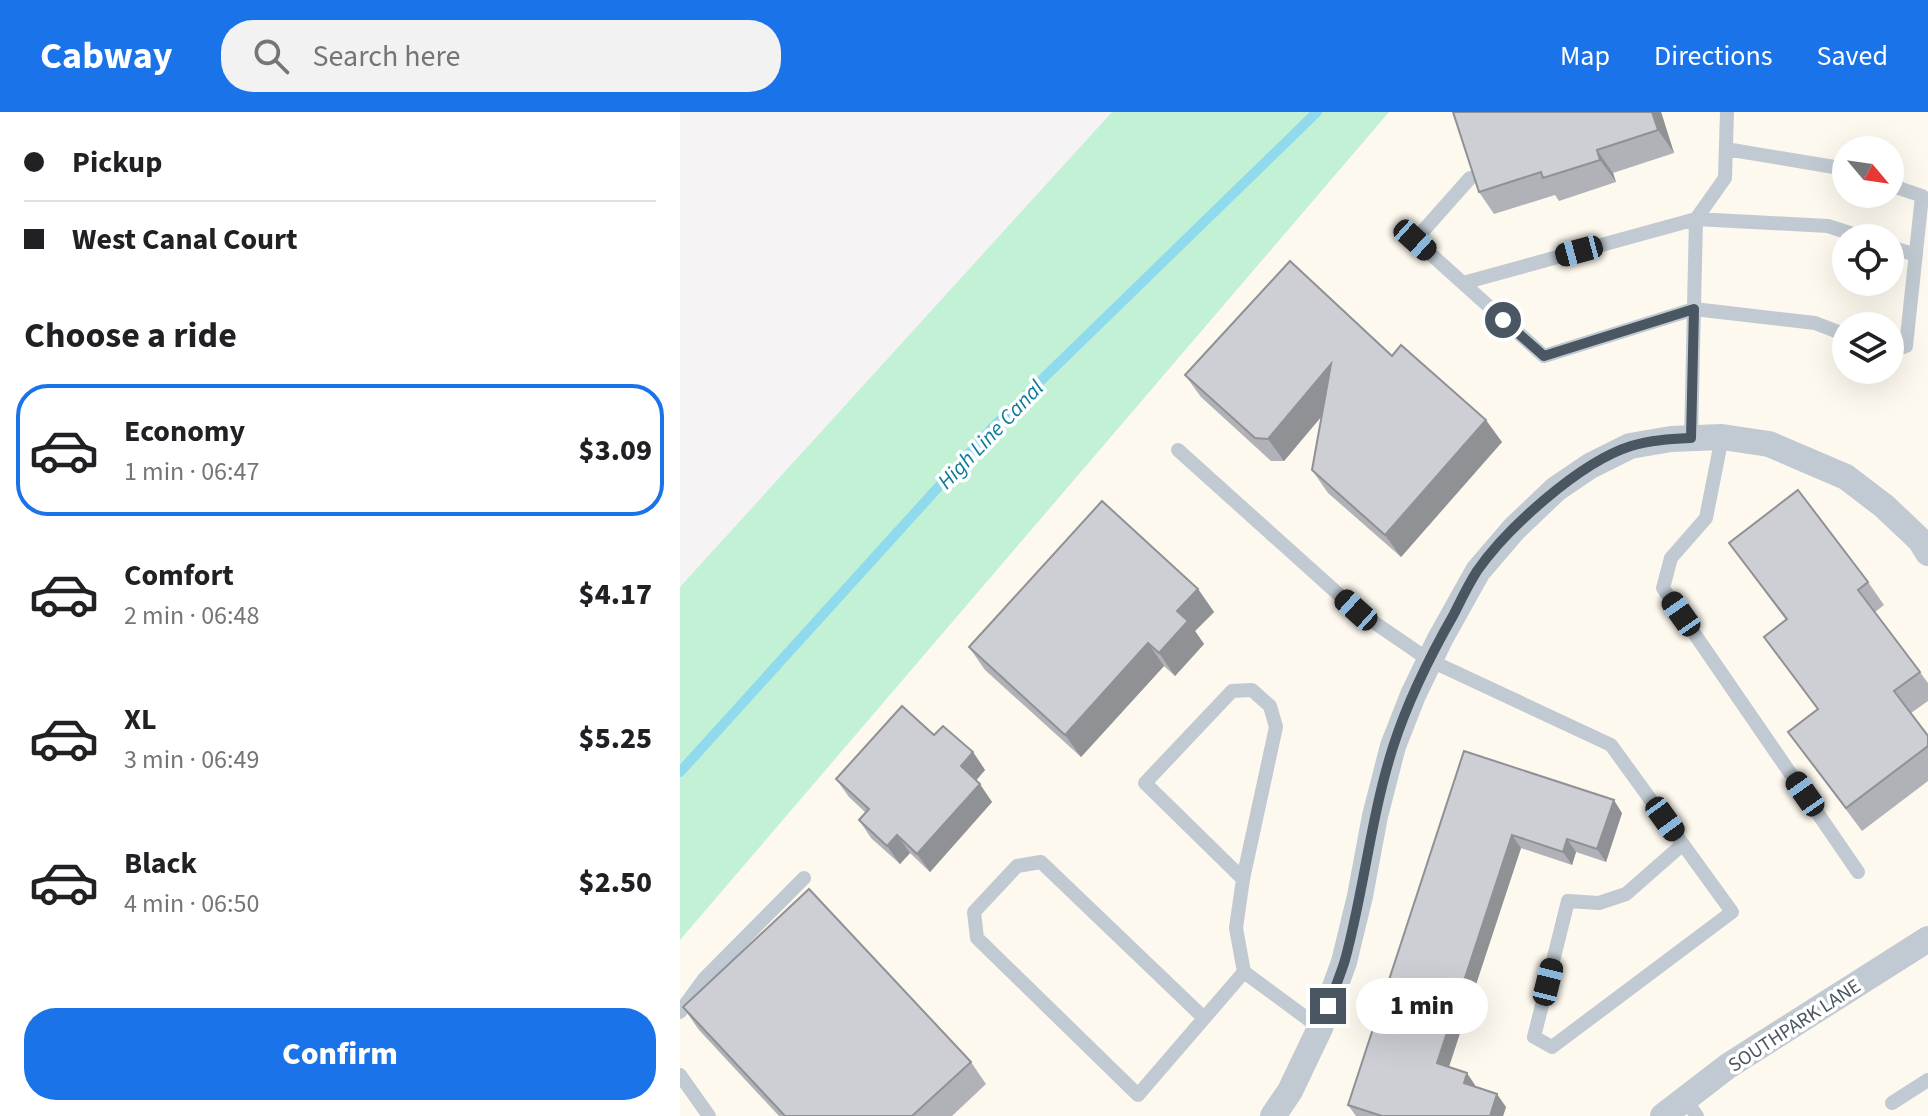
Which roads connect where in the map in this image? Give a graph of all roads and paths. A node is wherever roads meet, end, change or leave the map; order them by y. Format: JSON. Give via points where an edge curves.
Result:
{"nodes":[{"id":1,"x":1727,"y":112,"type":"edge"},
{"id":2,"x":1726,"y":149,"type":"junction"},
{"id":3,"x":1832,"y":167,"type":"edge"},
{"id":4,"x":1470,"y":178,"type":"edge"},
{"id":5,"x":1904,"y":190,"type":"edge"},
{"id":6,"x":1696,"y":219,"type":"junction"},
{"id":7,"x":1832,"y":227,"type":"edge"},
{"id":8,"x":1904,"y":251,"type":"edge"},
{"id":9,"x":1916,"y":255,"type":"junction"},
{"id":10,"x":1463,"y":283,"type":"junction"},
{"id":11,"x":1694,"y":309,"type":"junction"},
{"id":12,"x":1832,"y":330,"type":"edge"},
{"id":13,"x":1904,"y":347,"type":"edge"},
{"id":14,"x":1722,"y":437,"type":"junction"},
{"id":15,"x":1691,"y":438,"type":"junction"},
{"id":16,"x":1178,"y":450,"type":"dead end"},
{"id":17,"x":1928,"y":553,"type":"edge"},
{"id":18,"x":1429,"y":660,"type":"junction"},
{"id":19,"x":1683,"y":844,"type":"junction"},
{"id":20,"x":1858,"y":872,"type":"dead end"},
{"id":21,"x":804,"y":878,"type":"dead end"},
{"id":22,"x":1243,"y":879,"type":"junction"},
{"id":23,"x":1928,"y":939,"type":"edge"},
{"id":24,"x":1244,"y":972,"type":"junction"},
{"id":25,"x":680,"y":1012,"type":"edge"},
{"id":26,"x":1204,"y":1018,"type":"junction"},
{"id":27,"x":1320,"y":1028,"type":"junction"},
{"id":28,"x":680,"y":1075,"type":"edge"},
{"id":29,"x":1928,"y":1080,"type":"edge"},
{"id":30,"x":1892,"y":1103,"type":"dead end"},
{"id":31,"x":1691,"y":1108,"type":"edge"},
{"id":32,"x":709,"y":1116,"type":"edge"},
{"id":33,"x":1273,"y":1116,"type":"edge"},
{"id":34,"x":1663,"y":1116,"type":"edge"}],
"edges":[{"from":1,"to":2,"type":"lane"},
{"from":2,"to":3,"type":"lane"},
{"from":2,"to":6,"type":"lane","via":[[1725,178]]},
{"from":4,"to":10,"type":"lane","via":[[1415,240]]},
{"from":5,"to":9,"type":"lane","via":[[1922,196]]},
{"from":6,"to":7,"type":"lane"},
{"from":6,"to":10,"type":"lane"},
{"from":6,"to":11,"type":"lane"},
{"from":8,"to":9,"type":"lane"},
{"from":9,"to":13,"type":"lane"},
{"from":10,"to":11,"type":"lane","via":[[1544,356]]},
{"from":11,"to":12,"type":"lane","via":[[1815,323]]},
{"from":11,"to":15,"type":"lane"},
{"from":14,"to":15,"type":"street"},
{"from":14,"to":17,"type":"street","via":[[1769,444],[1846,477],[1920,540]]},
{"from":14,"to":20,"type":"lane","via":[[1706,518],[1671,558],[1663,588]]},
{"from":15,"to":18,"type":"street","via":[[1630,446],[1556,489],[1478,571]]},
{"from":16,"to":18,"type":"lane","via":[[1356,610]]},
{"from":18,"to":19,"type":"lane","via":[[1611,745]]},
{"from":18,"to":27,"type":"street","via":[[1393,746],[1344,962]]},
{"from":19,"to":19,"type":"lane","via":[[1732,912],[1552,1047],[1534,1037],[1568,901],[1599,903],[1626,894]]},
{"from":21,"to":25,"type":"lane","via":[[704,979]]},
{"from":22,"to":22,"type":"lane","via":[[1276,727],[1270,706],[1252,690],[1232,691],[1145,783]]},
{"from":22,"to":24,"type":"lane","via":[[1236,928]]},
{"from":23,"to":31,"type":"street","name":"SOUTHPARK LANE","via":[[1728,1066]]},
{"from":24,"to":26,"type":"lane"},
{"from":24,"to":27,"type":"lane"},
{"from":26,"to":26,"type":"lane","via":[[1138,1095],[977,938],[974,912],[1017,866],[1041,862]]},
{"from":27,"to":33,"type":"street"},
{"from":28,"to":32,"type":"lane"},
{"from":29,"to":30,"type":"lane"},
{"from":31,"to":34,"type":"street","name":"SOUTHPARK LANE"}]}
